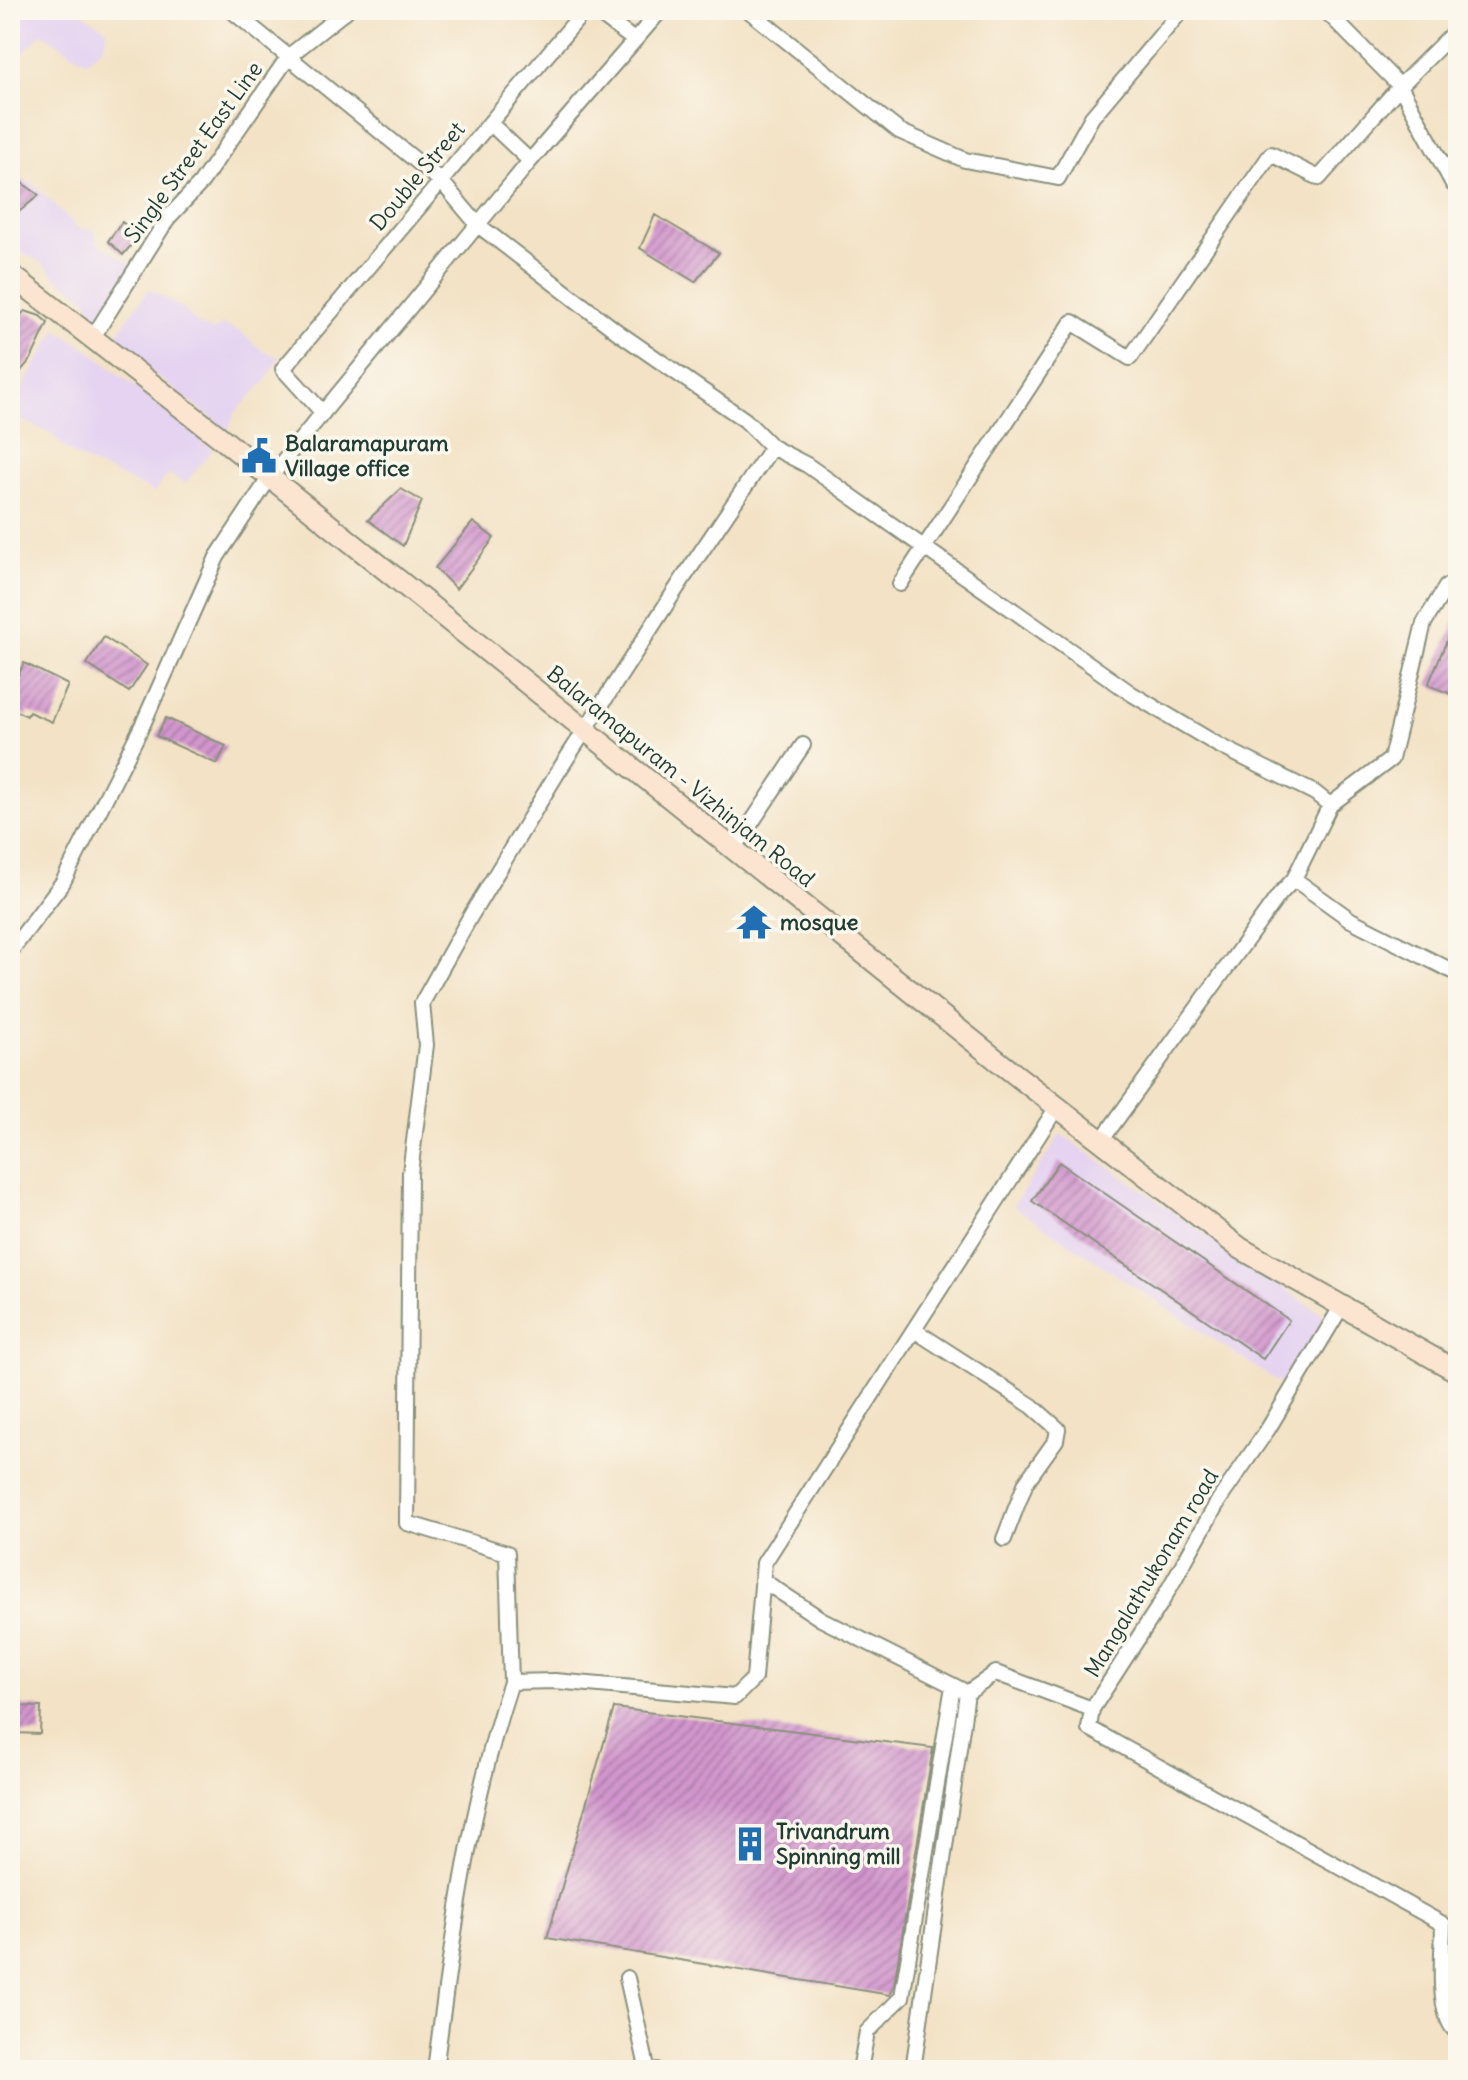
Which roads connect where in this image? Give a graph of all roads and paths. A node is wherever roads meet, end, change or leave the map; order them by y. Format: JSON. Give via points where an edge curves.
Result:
{"nodes":[{"id":1,"x":231,"y":10,"type":"edge"},
{"id":2,"x":347,"y":10,"type":"edge"},
{"id":3,"x":585,"y":10,"type":"edge"},
{"id":4,"x":594,"y":10,"type":"edge"},
{"id":5,"x":661,"y":10,"type":"edge"},
{"id":6,"x":748,"y":10,"type":"edge"},
{"id":7,"x":1182,"y":10,"type":"edge"},
{"id":8,"x":1325,"y":10,"type":"edge"},
{"id":9,"x":1458,"y":28,"type":"edge"},
{"id":10,"x":634,"y":40,"type":"junction"},
{"id":11,"x":289,"y":56,"type":"junction"},
{"id":12,"x":1400,"y":86,"type":"junction"},
{"id":13,"x":490,"y":123,"type":"junction"},
{"id":14,"x":530,"y":161,"type":"junction"},
{"id":15,"x":441,"y":181,"type":"junction"},
{"id":16,"x":1453,"y":184,"type":"dead end"},
{"id":17,"x":478,"y":225,"type":"junction"},
{"id":18,"x":10,"y":274,"type":"edge"},
{"id":19,"x":93,"y":337,"type":"junction"},
{"id":20,"x":323,"y":413,"type":"junction"},
{"id":21,"x":772,"y":447,"type":"junction"},
{"id":22,"x":270,"y":477,"type":"junction"},
{"id":23,"x":924,"y":547,"type":"junction"},
{"id":24,"x":1458,"y":579,"type":"edge"},
{"id":25,"x":900,"y":584,"type":"dead end"},
{"id":26,"x":585,"y":730,"type":"junction"},
{"id":27,"x":803,"y":745,"type":"dead end"},
{"id":28,"x":1330,"y":805,"type":"junction"},
{"id":29,"x":734,"y":849,"type":"junction"},
{"id":30,"x":1294,"y":879,"type":"junction"},
{"id":31,"x":10,"y":952,"type":"edge"},
{"id":32,"x":1458,"y":974,"type":"edge"},
{"id":33,"x":1057,"y":1107,"type":"junction"},
{"id":34,"x":1101,"y":1141,"type":"junction"},
{"id":35,"x":1343,"y":1304,"type":"junction"},
{"id":36,"x":914,"y":1330,"type":"junction"},
{"id":37,"x":1458,"y":1372,"type":"edge"},
{"id":38,"x":1004,"y":1539,"type":"dead end"},
{"id":39,"x":762,"y":1580,"type":"junction"},
{"id":40,"x":511,"y":1682,"type":"junction"},
{"id":41,"x":960,"y":1689,"type":"junction"},
{"id":42,"x":1092,"y":1709,"type":"junction"},
{"id":43,"x":627,"y":1978,"type":"dead end"},
{"id":44,"x":1458,"y":2033,"type":"edge"},
{"id":45,"x":435,"y":2070,"type":"edge"},
{"id":46,"x":657,"y":2070,"type":"edge"},
{"id":47,"x":860,"y":2070,"type":"edge"},
{"id":48,"x":913,"y":2070,"type":"edge"}],
"edges":[{"from":1,"to":11,"type":"street"},
{"from":2,"to":11,"type":"street","name":"Single Street East Line"},
{"from":3,"to":13,"type":"street","name":"Double Street"},
{"from":4,"to":10,"type":"street"},
{"from":5,"to":10,"type":"street"},
{"from":6,"to":7,"type":"street","via":[[899,131],[965,160],[1058,178],[1092,117]]},
{"from":8,"to":12,"type":"street"},
{"from":9,"to":12,"type":"street"},
{"from":10,"to":14,"type":"street"},
{"from":11,"to":15,"type":"street"},
{"from":11,"to":19,"type":"street","name":"Single Street East Line","via":[[200,184],[168,218]]},
{"from":12,"to":16,"type":"street"},
{"from":12,"to":23,"type":"street","via":[[1319,178],[1271,154],[1130,358],[1072,322]]},
{"from":13,"to":14,"type":"street"},
{"from":13,"to":15,"type":"street","name":"Double Street"},
{"from":14,"to":17,"type":"street"},
{"from":15,"to":17,"type":"street"},
{"from":15,"to":20,"type":"street","name":"Double Street","via":[[283,369]]},
{"from":17,"to":20,"type":"street"},
{"from":17,"to":21,"type":"street","via":[[619,333],[745,420]]},
{"from":18,"to":19,"type":"main road","name":"Balaramapuram - Vizhinjam Road"},
{"from":19,"to":22,"type":"main road","name":"Balaramapuram - Vizhinjam Road"},
{"from":20,"to":22,"type":"street"},
{"from":21,"to":23,"type":"street","via":[[807,465]]},
{"from":21,"to":26,"type":"street"},
{"from":22,"to":26,"type":"main road","name":"Balaramapuram - Vizhinjam Road"},
{"from":22,"to":31,"type":"street","via":[[217,557],[143,724],[63,882]]},
{"from":23,"to":25,"type":"street"},
{"from":23,"to":28,"type":"street","via":[[1132,694]]},
{"from":24,"to":28,"type":"street","via":[[1446,587],[1424,623],[1391,759]]},
{"from":26,"to":29,"type":"main road","name":"Balaramapuram - Vizhinjam Road"},
{"from":26,"to":40,"type":"street","via":[[422,1003],[426,1045],[410,1173],[407,1523],[507,1553]]},
{"from":27,"to":29,"type":"street"},
{"from":28,"to":30,"type":"street"},
{"from":29,"to":33,"type":"main road","name":"Balaramapuram - Vizhinjam Road"},
{"from":30,"to":32,"type":"street","via":[[1351,920]]},
{"from":30,"to":34,"type":"street"},
{"from":33,"to":34,"type":"main road","name":"Balaramapuram - Vizhinjam Road"},
{"from":33,"to":36,"type":"street"},
{"from":34,"to":35,"type":"main road","name":"Balaramapuram - Vizhinjam Road","via":[[1240,1248]]},
{"from":35,"to":37,"type":"main road","name":"Balaramapuram - Vizhinjam Road"},
{"from":35,"to":42,"type":"street","name":"Mangalathukonam road"},
{"from":36,"to":38,"type":"street","via":[[1032,1406],[1058,1429],[1026,1482]]},
{"from":36,"to":39,"type":"street","via":[[764,1563]]},
{"from":39,"to":40,"type":"street","via":[[754,1678],[735,1697]]},
{"from":39,"to":41,"type":"street","via":[[821,1619]]},
{"from":40,"to":45,"type":"street","via":[[477,1803]]},
{"from":41,"to":42,"type":"street","name":"Mangalathukonam road","via":[[996,1673]]},
{"from":41,"to":47,"type":"street","via":[[902,1997],[867,2032]]},
{"from":41,"to":48,"type":"street"},
{"from":42,"to":44,"type":"street","via":[[1089,1728],[1443,1924],[1443,2000],[1451,2028]]},
{"from":43,"to":46,"type":"street","via":[[647,2067]]}]}
